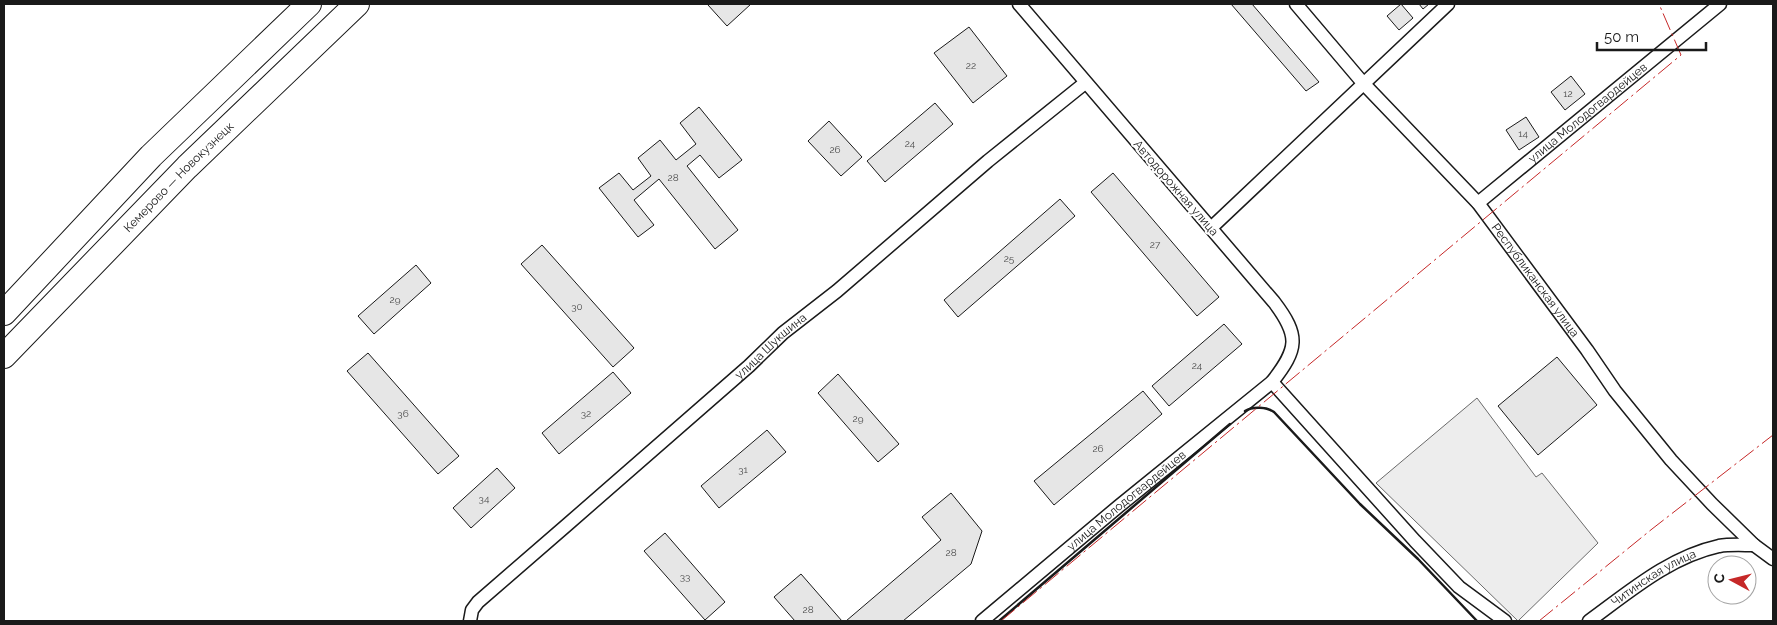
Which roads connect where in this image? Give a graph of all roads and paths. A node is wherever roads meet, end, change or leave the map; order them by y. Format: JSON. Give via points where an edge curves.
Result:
{"nodes":[{"id":1,"x":309,"y":4,"type":"edge"},
{"id":2,"x":357,"y":4,"type":"edge"},
{"id":3,"x":1019,"y":4,"type":"edge"},
{"id":4,"x":1296,"y":4,"type":"edge"},
{"id":5,"x":1448,"y":4,"type":"edge"},
{"id":6,"x":1720,"y":4,"type":"edge"},
{"id":7,"x":1085,"y":83,"type":"junction"},
{"id":8,"x":1363,"y":83,"type":"junction"},
{"id":9,"x":1478,"y":202,"type":"junction"},
{"id":10,"x":1210,"y":228,"type":"junction"},
{"id":11,"x":4,"y":313,"type":"edge"},
{"id":12,"x":4,"y":356,"type":"edge"},
{"id":13,"x":1272,"y":382,"type":"junction"},
{"id":14,"x":1754,"y":545,"type":"junction"},
{"id":15,"x":1773,"y":559,"type":"edge"},
{"id":16,"x":470,"y":621,"type":"edge"},
{"id":17,"x":982,"y":621,"type":"edge"},
{"id":18,"x":1505,"y":621,"type":"edge"},
{"id":19,"x":1589,"y":621,"type":"edge"}],
"edges":[{"from":1,"to":11,"type":"highway","via":[[151,156]]},
{"from":2,"to":12,"type":"highway","name":"Кемерово — Новокузнецк","via":[[187,166]]},
{"from":3,"to":7,"type":"street","name":"Автодорожная улица"},
{"from":4,"to":8,"type":"street","name":"Республиканская улица"},
{"from":5,"to":8,"type":"street"},
{"from":6,"to":9,"type":"street","name":"улица Молодогвардейцев"},
{"from":7,"to":10,"type":"street","name":"Автодорожная улица"},
{"from":7,"to":16,"type":"street","name":"улица Шукшина","via":[[783,333],[478,602]]},
{"from":8,"to":9,"type":"street","name":"Республиканская улица"},
{"from":8,"to":10,"type":"street"},
{"from":9,"to":14,"type":"street","name":"Республиканская улица","via":[[1630,410],[1671,460]]},
{"from":10,"to":13,"type":"street","name":"Автодорожная улица","via":[[1288,319],[1291,352],[1286,365]]},
{"from":13,"to":17,"type":"street","name":"улица Молодогвардейцев"},
{"from":13,"to":18,"type":"street","via":[[1452,580]]},
{"from":14,"to":15,"type":"street","name":"Республиканская улица"},
{"from":14,"to":19,"type":"street","name":"Читинская улица","via":[[1720,546],[1682,558],[1650,576]]}]}
